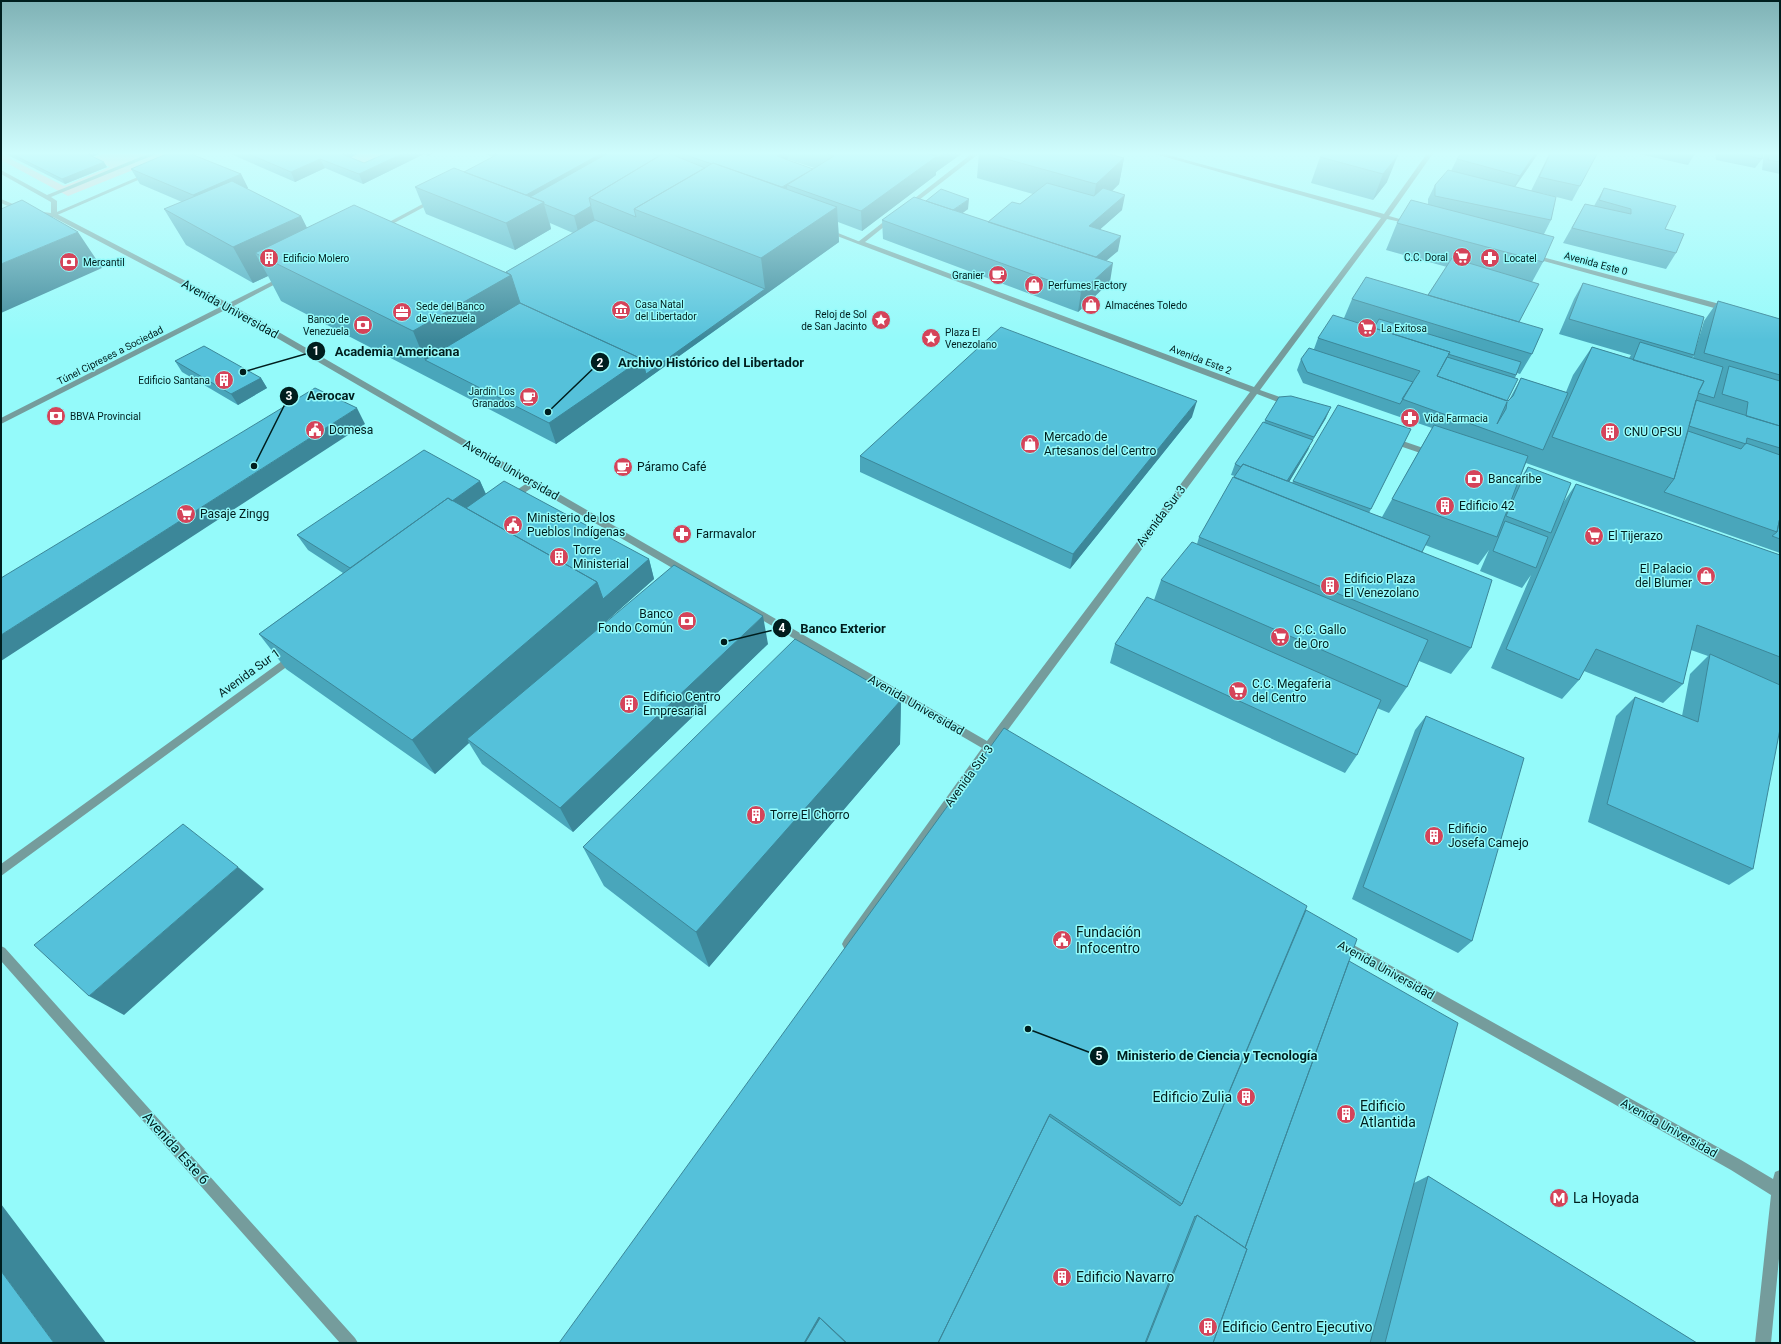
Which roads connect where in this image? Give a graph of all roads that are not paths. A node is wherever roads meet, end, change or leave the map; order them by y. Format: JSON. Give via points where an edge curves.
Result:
{"nodes":[{"id":1,"x":54,"y":215,"type":"joint"},
{"id":2,"x":407,"y":215,"type":"edge"},
{"id":3,"x":896,"y":215,"type":"edge"},
{"id":4,"x":1377,"y":215,"type":"edge"},
{"id":5,"x":1385,"y":217,"type":"junction"},
{"id":6,"x":42,"y":220,"type":"edge"},
{"id":7,"x":1416,"y":225,"type":"edge"},
{"id":8,"x":816,"y":227,"type":"edge"},
{"id":9,"x":374,"y":231,"type":"edge"},
{"id":10,"x":860,"y":243,"type":"junction"},
{"id":11,"x":1522,"y":254,"type":"edge"},
{"id":12,"x":290,"y":274,"type":"edge"},
{"id":13,"x":228,"y":306,"type":"junction"},
{"id":14,"x":1734,"y":310,"type":"edge"},
{"id":15,"x":1254,"y":391,"type":"junction"},
{"id":16,"x":1299,"y":407,"type":"edge"},
{"id":17,"x":1,"y":421,"type":"edge"},
{"id":18,"x":1382,"y":436,"type":"edge"},
{"id":19,"x":1442,"y":458,"type":"edge"},
{"id":20,"x":533,"y":482,"type":"junction"},
{"id":21,"x":501,"y":506,"type":"edge"},
{"id":22,"x":302,"y":651,"type":"edge"},
{"id":23,"x":989,"y":747,"type":"junction"},
{"id":24,"x":1010,"y":759,"type":"edge"},
{"id":25,"x":1,"y":871,"type":"edge"},
{"id":26,"x":1331,"y":939,"type":"edge"},
{"id":27,"x":1,"y":952,"type":"edge"},
{"id":28,"x":840,"y":954,"type":"edge"},
{"id":29,"x":1780,"y":1187,"type":"edge"},
{"id":30,"x":1763,"y":1342,"type":"edge"},
{"id":31,"x":350,"y":1343,"type":"edge"}],
"edges":[{"from":1,"to":6,"type":"street"},
{"from":1,"to":13,"type":"street","name":"Avenida Universidad"},
{"from":2,"to":9,"type":"street"},
{"from":3,"to":10,"type":"street"},
{"from":4,"to":5,"type":"street"},
{"from":5,"to":7,"type":"street"},
{"from":5,"to":15,"type":"street","name":"Avenida Sur 3"},
{"from":8,"to":10,"type":"street","name":"Avenida Este 2"},
{"from":10,"to":15,"type":"street","name":"Avenida Este 2"},
{"from":11,"to":14,"type":"street","name":"Avenida Este 0"},
{"from":12,"to":13,"type":"street","name":"Túnel Cipreses a Sociedad"},
{"from":13,"to":17,"type":"street","name":"Túnel Cipreses a Sociedad"},
{"from":13,"to":20,"type":"street","name":"Avenida Universidad"},
{"from":15,"to":16,"type":"street","name":"Avenida Este 2"},
{"from":15,"to":23,"type":"street","name":"Avenida Sur 3"},
{"from":18,"to":19,"type":"street"},
{"from":20,"to":21,"type":"street"},
{"from":20,"to":23,"type":"street","name":"Avenida Universidad"},
{"from":22,"to":25,"type":"street","name":"Avenida Sur 1"},
{"from":23,"to":24,"type":"street","name":"Avenida Universidad"},
{"from":23,"to":28,"type":"street","name":"Avenida Sur 3"},
{"from":26,"to":29,"type":"street","name":"Avenida Universidad","via":[[1736,1165]]},
{"from":27,"to":31,"type":"street","name":"Avenida Este 6"},
{"from":29,"to":30,"type":"street"}]}
